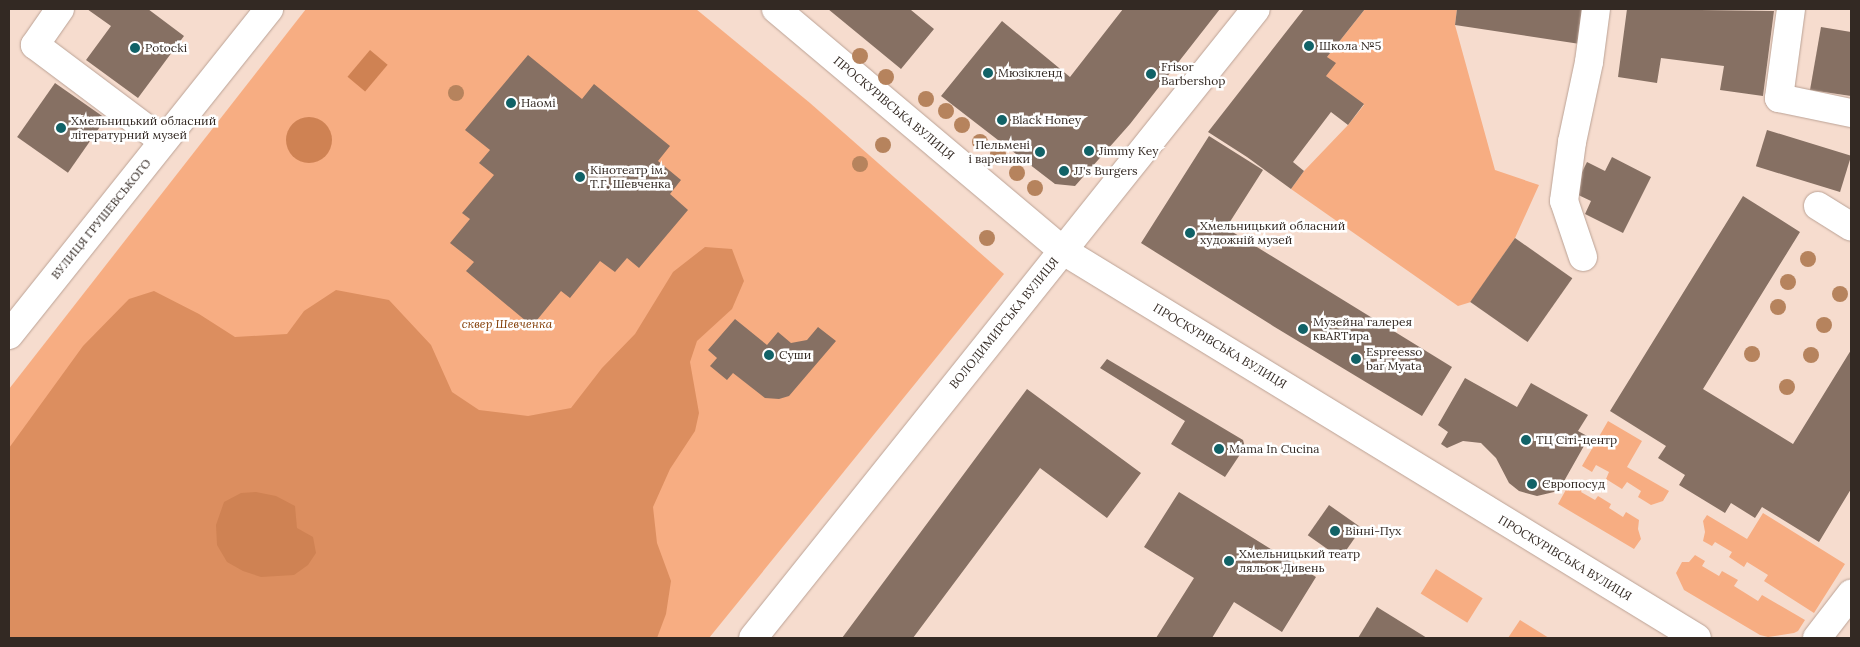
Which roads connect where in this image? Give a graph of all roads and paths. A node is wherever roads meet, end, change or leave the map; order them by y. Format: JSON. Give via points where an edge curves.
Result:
{"nodes":[{"id":1,"x":60,"y":9,"type":"edge"},
{"id":2,"x":269,"y":9,"type":"edge"},
{"id":3,"x":776,"y":9,"type":"edge"},
{"id":4,"x":1256,"y":9,"type":"edge"},
{"id":5,"x":1596,"y":9,"type":"edge"},
{"id":6,"x":1791,"y":9,"type":"edge"},
{"id":7,"x":1851,"y":113,"type":"edge"},
{"id":8,"x":163,"y":141,"type":"junction"},
{"id":9,"x":1818,"y":206,"type":"dead end"},
{"id":10,"x":1851,"y":227,"type":"edge"},
{"id":11,"x":1062,"y":250,"type":"junction"},
{"id":12,"x":1583,"y":257,"type":"dead end"},
{"id":13,"x":9,"y":335,"type":"edge"},
{"id":14,"x":1851,"y":594,"type":"edge"},
{"id":15,"x":753,"y":638,"type":"edge"},
{"id":16,"x":1697,"y":638,"type":"edge"},
{"id":17,"x":1816,"y":638,"type":"edge"}],
"edges":[{"from":1,"to":8,"type":"street","via":[[35,45]]},
{"from":2,"to":8,"type":"street","name":"ВУЛИЦЯ ГРУШЕВСЬКОГО"},
{"from":3,"to":11,"type":"street","name":"ПРОСКУРІВСЬКА ВУЛИЦЯ"},
{"from":4,"to":11,"type":"street","name":"ВОЛОДИМИРСЬКА ВУЛИЦЯ"},
{"from":5,"to":12,"type":"street","via":[[1564,201]]},
{"from":6,"to":7,"type":"street","via":[[1779,98]]},
{"from":8,"to":13,"type":"street","name":"ВУЛИЦЯ ГРУШЕВСЬКОГО"},
{"from":9,"to":10,"type":"street"},
{"from":11,"to":15,"type":"street","name":"ВОЛОДИМИРСЬКА ВУЛИЦЯ"},
{"from":11,"to":16,"type":"street","name":"ПРОСКУРІВСЬКА ВУЛИЦЯ"},
{"from":14,"to":17,"type":"street"}]}
